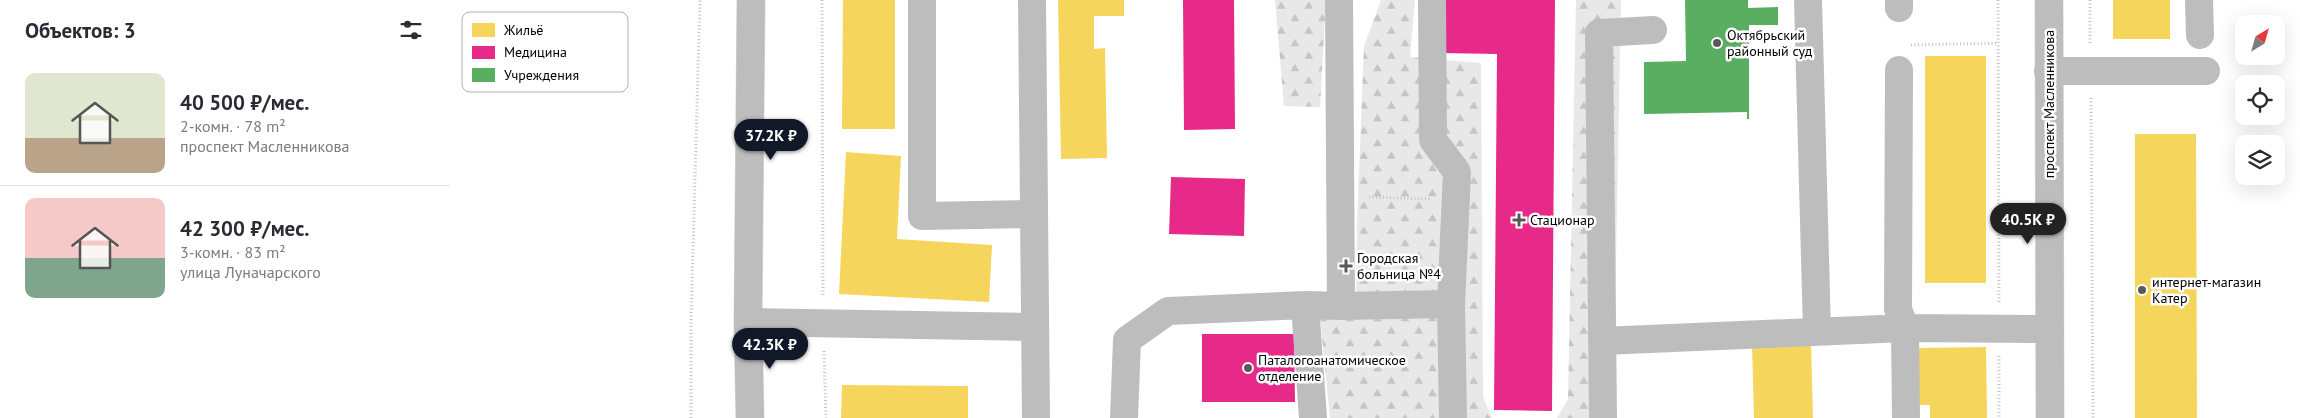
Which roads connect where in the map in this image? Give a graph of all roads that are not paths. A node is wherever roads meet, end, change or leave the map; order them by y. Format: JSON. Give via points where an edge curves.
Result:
{"nodes":[{"id":1,"x":751,"y":0,"type":"edge"},
{"id":2,"x":922,"y":0,"type":"edge"},
{"id":3,"x":1032,"y":0,"type":"edge"},
{"id":4,"x":1339,"y":0,"type":"edge"},
{"id":5,"x":1432,"y":0,"type":"edge"},
{"id":6,"x":1808,"y":0,"type":"edge"},
{"id":7,"x":2049,"y":0,"type":"edge"},
{"id":8,"x":2199,"y":0,"type":"edge"},
{"id":9,"x":1653,"y":30,"type":"dead end"},
{"id":10,"x":2200,"y":35,"type":"dead end"},
{"id":11,"x":1899,"y":70,"type":"dead end"},
{"id":12,"x":2048,"y":71,"type":"junction"},
{"id":13,"x":2206,"y":71,"type":"dead end"},
{"id":14,"x":1034,"y":214,"type":"junction"},
{"id":15,"x":1451,"y":304,"type":"junction"},
{"id":16,"x":1306,"y":305,"type":"junction"},
{"id":17,"x":1341,"y":306,"type":"junction"},
{"id":18,"x":748,"y":322,"type":"junction"},
{"id":19,"x":1035,"y":327,"type":"junction"},
{"id":20,"x":1905,"y":328,"type":"junction"},
{"id":21,"x":2050,"y":329,"type":"junction"},
{"id":22,"x":1817,"y":331,"type":"junction"},
{"id":23,"x":1602,"y":341,"type":"junction"},
{"id":24,"x":750,"y":418,"type":"edge"},
{"id":25,"x":1036,"y":418,"type":"edge"},
{"id":26,"x":1124,"y":418,"type":"edge"},
{"id":27,"x":1313,"y":418,"type":"edge"},
{"id":28,"x":1453,"y":418,"type":"edge"},
{"id":29,"x":1603,"y":418,"type":"edge"},
{"id":30,"x":1906,"y":418,"type":"edge"},
{"id":31,"x":2050,"y":418,"type":"edge"}],
"edges":[{"from":1,"to":18,"type":"main road"},
{"from":2,"to":14,"type":"main road","via":[[922,216]]},
{"from":3,"to":14,"type":"main road"},
{"from":4,"to":17,"type":"main road"},
{"from":5,"to":15,"type":"main road","via":[[1434,140],[1457,172]]},
{"from":6,"to":22,"type":"main road"},
{"from":7,"to":12,"type":"main road","name":"проспект Масленникова"},
{"from":8,"to":10,"type":"main road"},
{"from":9,"to":23,"type":"main road","via":[[1599,33]]},
{"from":11,"to":20,"type":"main road","via":[[1898,309]]},
{"from":12,"to":13,"type":"main road"},
{"from":12,"to":21,"type":"main road","name":"проспект Масленникова"},
{"from":14,"to":19,"type":"main road"},
{"from":15,"to":17,"type":"main road"},
{"from":15,"to":28,"type":"main road"},
{"from":16,"to":17,"type":"main road"},
{"from":16,"to":26,"type":"main road","via":[[1168,311],[1127,340]]},
{"from":16,"to":27,"type":"main road"},
{"from":18,"to":19,"type":"main road"},
{"from":18,"to":24,"type":"main road"},
{"from":19,"to":25,"type":"main road"},
{"from":20,"to":21,"type":"main road"},
{"from":20,"to":22,"type":"main road"},
{"from":20,"to":30,"type":"main road"},
{"from":21,"to":31,"type":"main road","name":"проспект Масленникова"},
{"from":22,"to":23,"type":"main road"},
{"from":23,"to":29,"type":"main road"}]}
